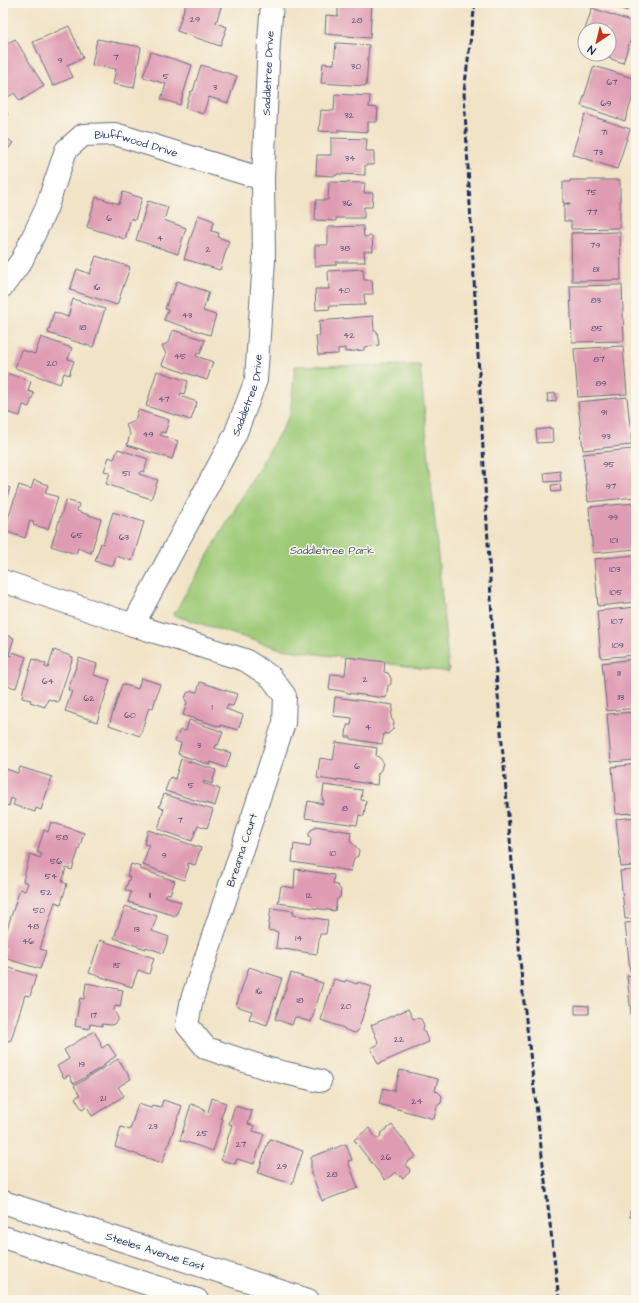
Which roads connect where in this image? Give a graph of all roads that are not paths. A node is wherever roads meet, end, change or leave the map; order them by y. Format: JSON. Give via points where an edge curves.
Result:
{"nodes":[{"id":1,"x":272,"y":3,"type":"edge"},
{"id":2,"x":263,"y":179,"type":"junction"},
{"id":3,"x":3,"y":286,"type":"edge"},
{"id":4,"x":3,"y":581,"type":"edge"},
{"id":5,"x":133,"y":625,"type":"junction"},
{"id":6,"x":320,"y":1081,"type":"dead end"},
{"id":7,"x":3,"y":1202,"type":"edge"},
{"id":8,"x":3,"y":1237,"type":"edge"},
{"id":9,"x":197,"y":1300,"type":"edge"},
{"id":10,"x":308,"y":1300,"type":"edge"}],
"edges":[{"from":1,"to":2,"type":"street","name":"Saddletree Drive"},
{"from":2,"to":3,"type":"street","name":"Bluffwood Drive","via":[[114,134],[83,135],[66,150],[46,209],[22,260]]},
{"from":2,"to":5,"type":"street","name":"Saddletree Drive","via":[[264,260],[256,380],[235,435]]},
{"from":4,"to":5,"type":"street"},
{"from":5,"to":6,"type":"street","name":"Breanna Court","via":[[245,660],[271,676],[285,696],[284,723],[195,991],[187,1025],[206,1048]]},
{"from":7,"to":10,"type":"street","name":"Steeles Avenue East"},
{"from":8,"to":9,"type":"street"}]}
